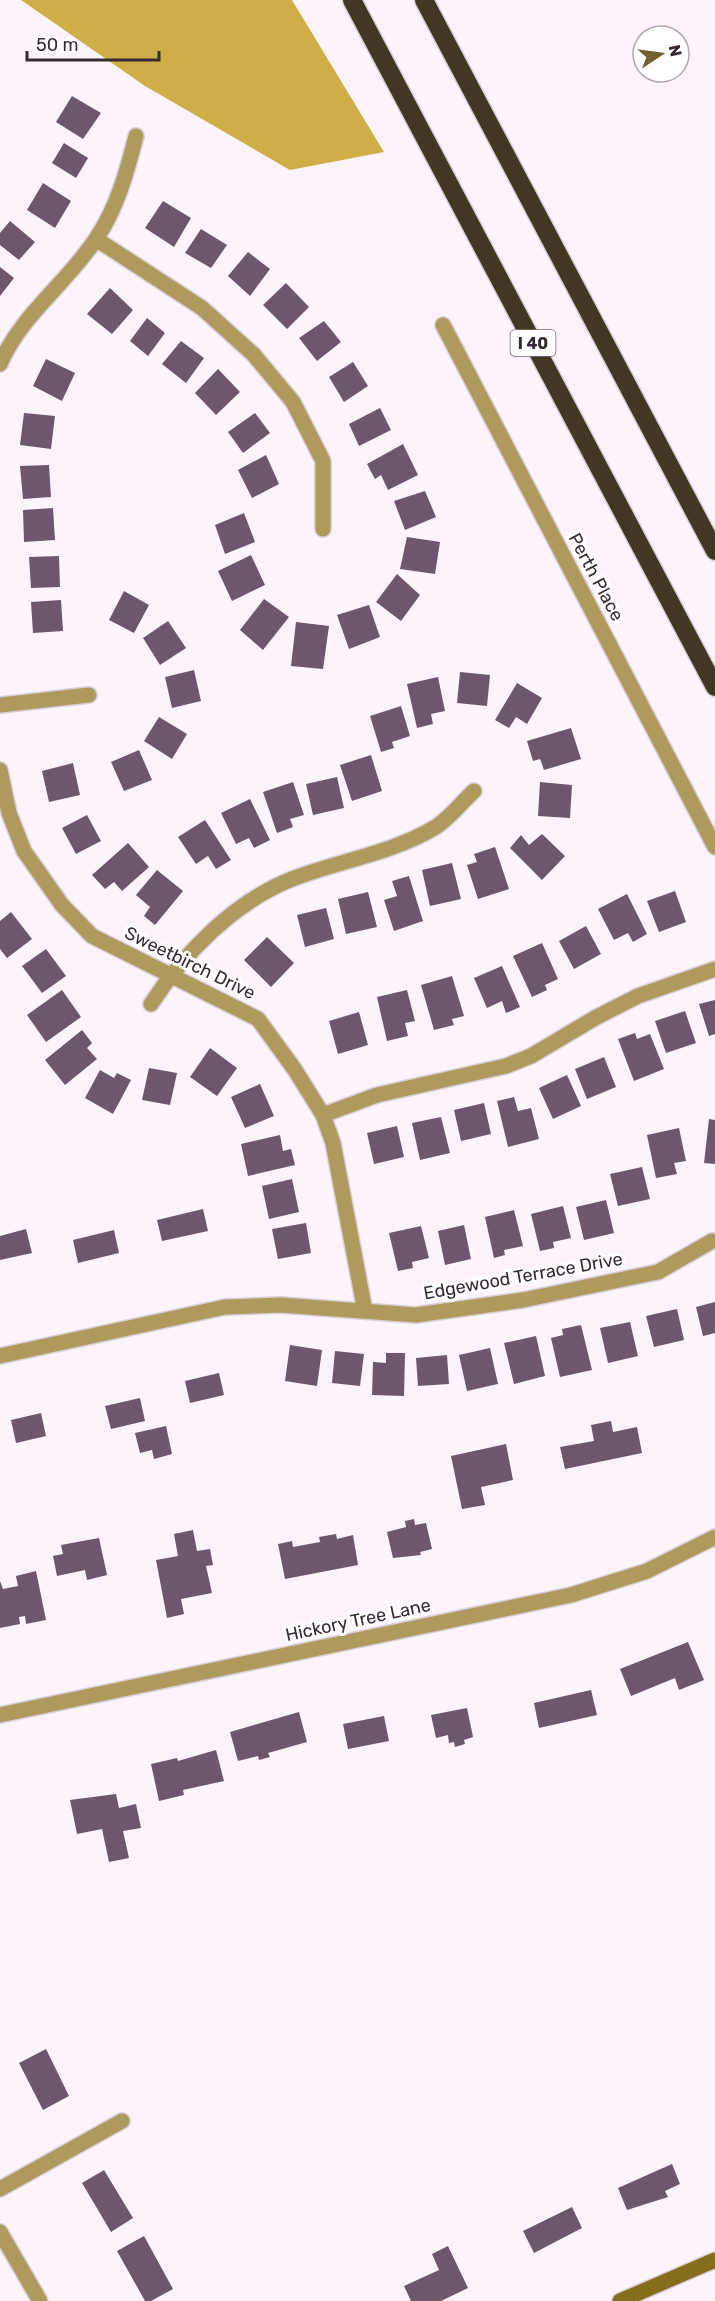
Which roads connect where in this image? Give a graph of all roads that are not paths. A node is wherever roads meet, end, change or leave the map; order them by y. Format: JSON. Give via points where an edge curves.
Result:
{"nodes":[{"id":1,"x":352,"y":0,"type":"edge"},
{"id":2,"x":424,"y":0,"type":"edge"},
{"id":3,"x":136,"y":136,"type":"dead end"},
{"id":4,"x":96,"y":239,"type":"junction"},
{"id":5,"x":443,"y":326,"type":"dead end"},
{"id":6,"x":0,"y":364,"type":"edge"},
{"id":7,"x":323,"y":529,"type":"dead end"},
{"id":8,"x":715,"y":551,"type":"edge"},
{"id":9,"x":715,"y":687,"type":"edge"},
{"id":10,"x":89,"y":695,"type":"dead end"},
{"id":11,"x":0,"y":705,"type":"edge"},
{"id":12,"x":0,"y":770,"type":"edge"},
{"id":13,"x":474,"y":791,"type":"dead end"},
{"id":14,"x":715,"y":847,"type":"edge"},
{"id":15,"x":715,"y":969,"type":"edge"},
{"id":16,"x":169,"y":976,"type":"junction"},
{"id":17,"x":151,"y":1004,"type":"dead end"},
{"id":18,"x":323,"y":1115,"type":"junction"},
{"id":19,"x":712,"y":1241,"type":"dead end"},
{"id":20,"x":365,"y":1311,"type":"junction"},
{"id":21,"x":0,"y":1356,"type":"edge"},
{"id":22,"x":715,"y":1537,"type":"edge"},
{"id":23,"x":0,"y":1715,"type":"edge"},
{"id":24,"x":122,"y":2121,"type":"dead end"},
{"id":25,"x":0,"y":2189,"type":"edge"},
{"id":26,"x":0,"y":2232,"type":"edge"},
{"id":27,"x":715,"y":2260,"type":"edge"},
{"id":28,"x":40,"y":2301,"type":"edge"},
{"id":29,"x":620,"y":2301,"type":"edge"}],
"edges":[{"from":1,"to":9,"type":"highway","number":"I 40"},
{"from":2,"to":8,"type":"highway"},
{"from":3,"to":4,"type":"street","via":[[123,188]]},
{"from":4,"to":6,"type":"street","via":[[27,318]]},
{"from":4,"to":7,"type":"street","via":[[202,308],[254,355],[293,402],[323,460]]},
{"from":5,"to":14,"type":"street","name":"Perth Place"},
{"from":10,"to":11,"type":"street"},
{"from":12,"to":16,"type":"street","name":"Sweetbirch Drive","via":[[9,813],[24,850],[62,905],[92,936]]},
{"from":13,"to":16,"type":"street","via":[[435,828],[392,847],[291,879],[254,900],[196,945]]},
{"from":15,"to":18,"type":"street","via":[[639,996],[506,1066],[377,1095]]},
{"from":16,"to":17,"type":"street"},
{"from":16,"to":18,"type":"street","name":"Sweetbirch Drive","via":[[258,1019]]},
{"from":18,"to":20,"type":"street","name":"Sweetbirch Drive","via":[[333,1143]]},
{"from":19,"to":20,"type":"street","name":"Edgewood Terrace Drive","via":[[658,1272],[523,1300],[416,1315]]},
{"from":20,"to":21,"type":"street","name":"Edgewood Terrace Drive","via":[[281,1305],[225,1307]]},
{"from":22,"to":23,"type":"street","name":"Hickory Tree Lane","via":[[647,1571],[571,1595]]},
{"from":24,"to":25,"type":"street"},
{"from":26,"to":28,"type":"street"},
{"from":27,"to":29,"type":"street"}]}
